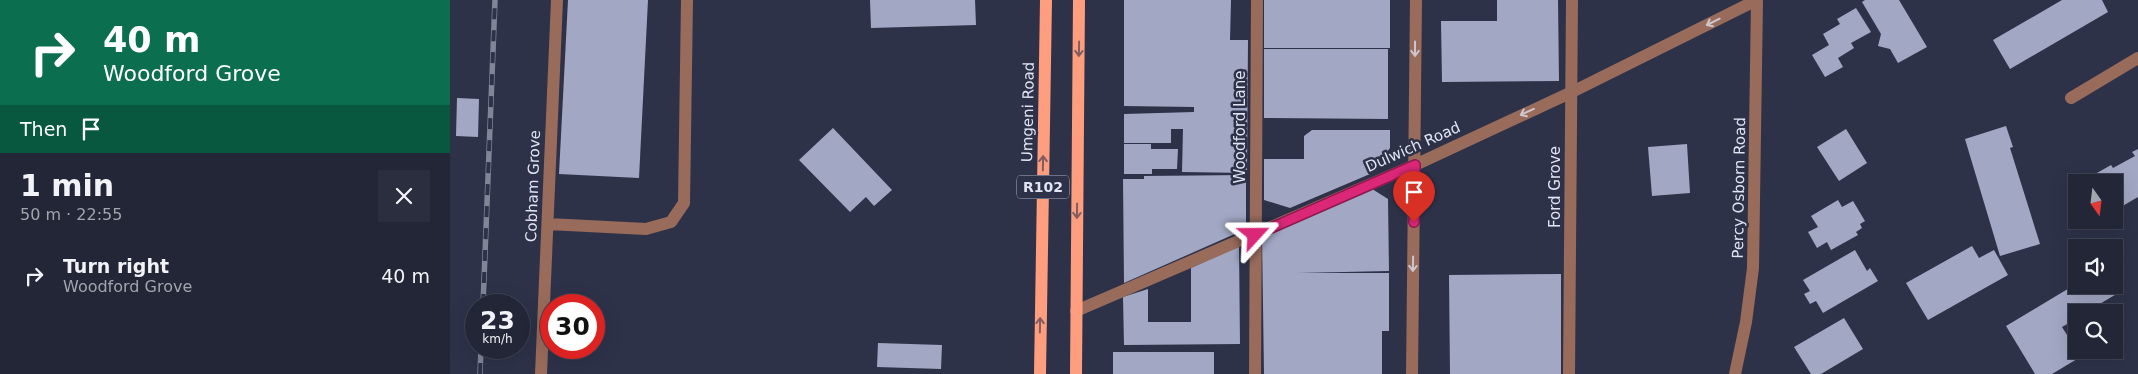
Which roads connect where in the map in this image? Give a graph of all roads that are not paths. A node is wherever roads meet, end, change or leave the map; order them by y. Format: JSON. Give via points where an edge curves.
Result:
{"nodes":[{"id":1,"x":558,"y":0,"type":"edge"},
{"id":2,"x":687,"y":0,"type":"edge"},
{"id":3,"x":1046,"y":0,"type":"edge"},
{"id":4,"x":1080,"y":0,"type":"edge"},
{"id":5,"x":1257,"y":0,"type":"edge"},
{"id":6,"x":1416,"y":0,"type":"edge"},
{"id":7,"x":1572,"y":0,"type":"edge"},
{"id":8,"x":1757,"y":0,"type":"edge"},
{"id":9,"x":2138,"y":58,"type":"edge"},
{"id":10,"x":1572,"y":92,"type":"junction"},
{"id":11,"x":2071,"y":98,"type":"dead end"},
{"id":12,"x":1415,"y":165,"type":"junction"},
{"id":13,"x":548,"y":224,"type":"junction"},
{"id":14,"x":1255,"y":235,"type":"junction"},
{"id":15,"x":1076,"y":311,"type":"junction"},
{"id":16,"x":541,"y":374,"type":"edge"},
{"id":17,"x":1040,"y":374,"type":"edge"},
{"id":18,"x":1076,"y":374,"type":"edge"},
{"id":19,"x":1255,"y":374,"type":"edge"},
{"id":20,"x":1412,"y":374,"type":"edge"},
{"id":21,"x":1570,"y":374,"type":"edge"},
{"id":22,"x":1735,"y":374,"type":"edge"}],
"edges":[{"from":1,"to":13,"type":"street","name":"Cobham Grove"},
{"from":2,"to":13,"type":"street","via":[[684,203],[671,222],[646,229]]},
{"from":17,"to":3,"type":"main road","name":"Umgeni Road","number":"R102","one_way":true},
{"from":4,"to":15,"type":"main road","number":"R102","one_way":true},
{"from":5,"to":14,"type":"street","name":"Woodford Lane"},
{"from":6,"to":12,"type":"street","one_way":true},
{"from":7,"to":10,"type":"street","name":"Ford Grove"},
{"from":8,"to":10,"type":"street","name":"Dulwich Road","one_way":true},
{"from":8,"to":22,"type":"street","name":"Percy Osborn Road","via":[[1753,268]]},
{"from":9,"to":11,"type":"street"},
{"from":10,"to":12,"type":"street","name":"Dulwich Road","one_way":true},
{"from":10,"to":21,"type":"street","name":"Ford Grove"},
{"from":12,"to":14,"type":"street","name":"Dulwich Road"},
{"from":12,"to":20,"type":"street","one_way":true},
{"from":13,"to":16,"type":"street","name":"Cobham Grove"},
{"from":14,"to":15,"type":"street","name":"Dulwich Road"},
{"from":14,"to":19,"type":"street","name":"Woodford Lane"},
{"from":15,"to":18,"type":"main road","number":"R102"}]}
